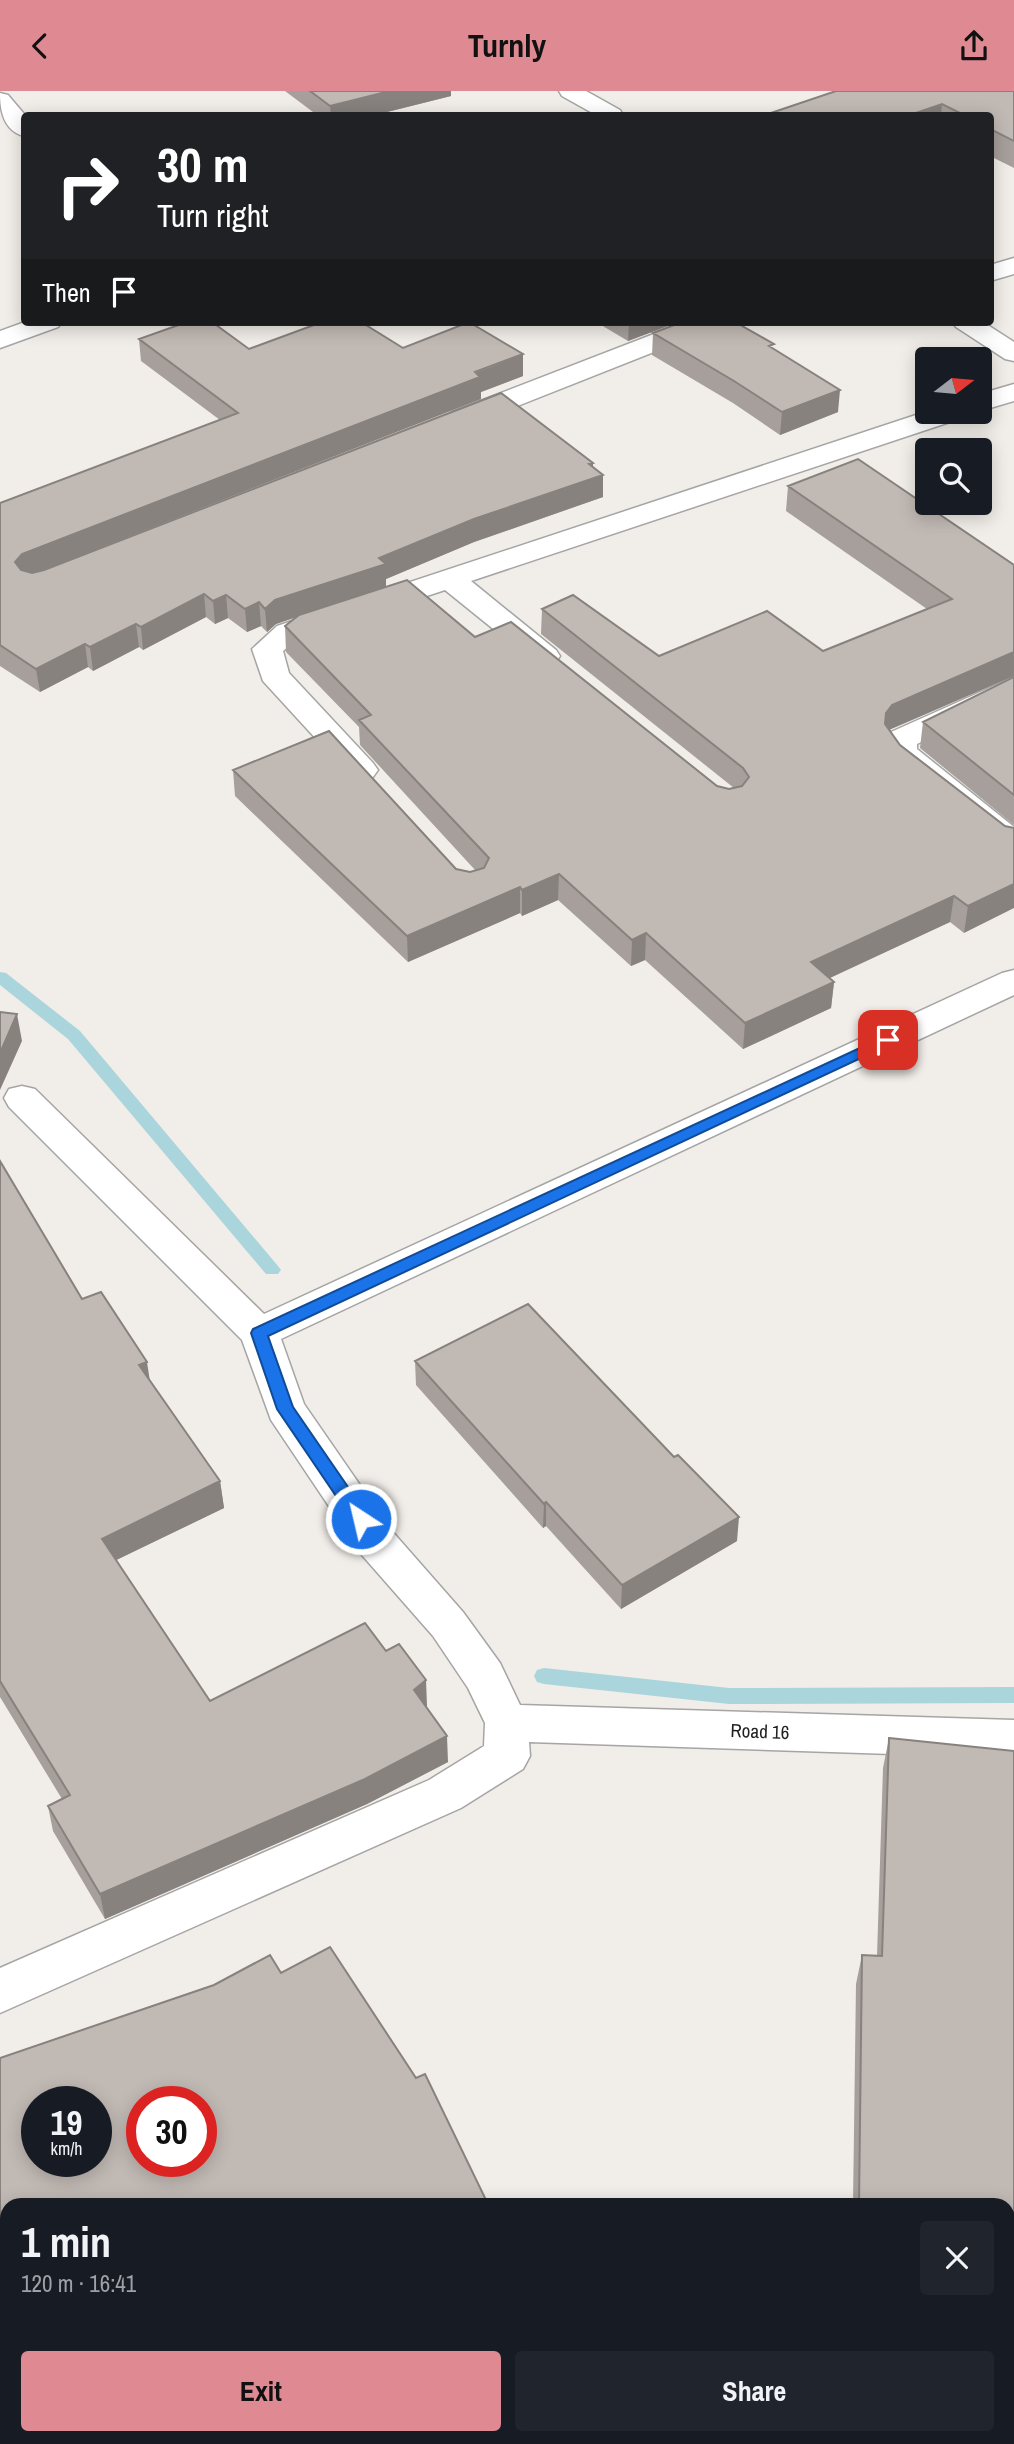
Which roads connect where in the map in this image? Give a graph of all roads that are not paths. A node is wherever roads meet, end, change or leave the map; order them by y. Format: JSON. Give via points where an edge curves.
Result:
{"nodes":[{"id":1,"x":570,"y":91,"type":"edge"},
{"id":2,"x":0,"y":100,"type":"edge"},
{"id":3,"x":607,"y":112,"type":"edge"},
{"id":4,"x":21,"y":125,"type":"edge"},
{"id":5,"x":1014,"y":265,"type":"edge"},
{"id":6,"x":994,"y":272,"type":"edge"},
{"id":7,"x":38,"y":326,"type":"edge"},
{"id":8,"x":698,"y":326,"type":"edge"},
{"id":9,"x":971,"y":326,"type":"edge"},
{"id":10,"x":0,"y":340,"type":"edge"},
{"id":11,"x":1014,"y":353,"type":"edge"},
{"id":12,"x":1014,"y":392,"type":"edge"},
{"id":13,"x":992,"y":399,"type":"edge"},
{"id":14,"x":917,"y":424,"type":"edge"},
{"id":15,"x":436,"y":428,"type":"edge"},
{"id":16,"x":449,"y":578,"type":"junction"},
{"id":17,"x":567,"y":673,"type":"edge"},
{"id":18,"x":1014,"y":686,"type":"edge"},
{"id":19,"x":377,"y":786,"type":"edge"},
{"id":20,"x":1014,"y":843,"type":"edge"},
{"id":21,"x":1014,"y":981,"type":"edge"},
{"id":22,"x":22,"y":1098,"type":"dead end"},
{"id":23,"x":259,"y":1333,"type":"junction"},
{"id":24,"x":507,"y":1723,"type":"junction"},
{"id":25,"x":1014,"y":1739,"type":"edge"},
{"id":26,"x":0,"y":1991,"type":"edge"}],
"edges":[{"from":1,"to":3,"type":"street"},
{"from":2,"to":4,"type":"street"},
{"from":5,"to":6,"type":"street"},
{"from":7,"to":10,"type":"street"},
{"from":8,"to":15,"type":"street"},
{"from":9,"to":11,"type":"street"},
{"from":12,"to":13,"type":"street"},
{"from":14,"to":16,"type":"street"},
{"from":16,"to":17,"type":"street"},
{"from":16,"to":19,"type":"street","via":[[288,632],[267,649],[274,675]]},
{"from":18,"to":20,"type":"street","via":[[902,739],[901,750],[910,762]]},
{"from":21,"to":23,"type":"street"},
{"from":22,"to":23,"type":"street"},
{"from":23,"to":24,"type":"street","via":[[285,1409],[376,1542],[448,1624],[477,1665]]},
{"from":24,"to":25,"type":"street","name":"Road 16"},
{"from":24,"to":26,"type":"street","via":[[507,1756],[445,1794]]}]}
